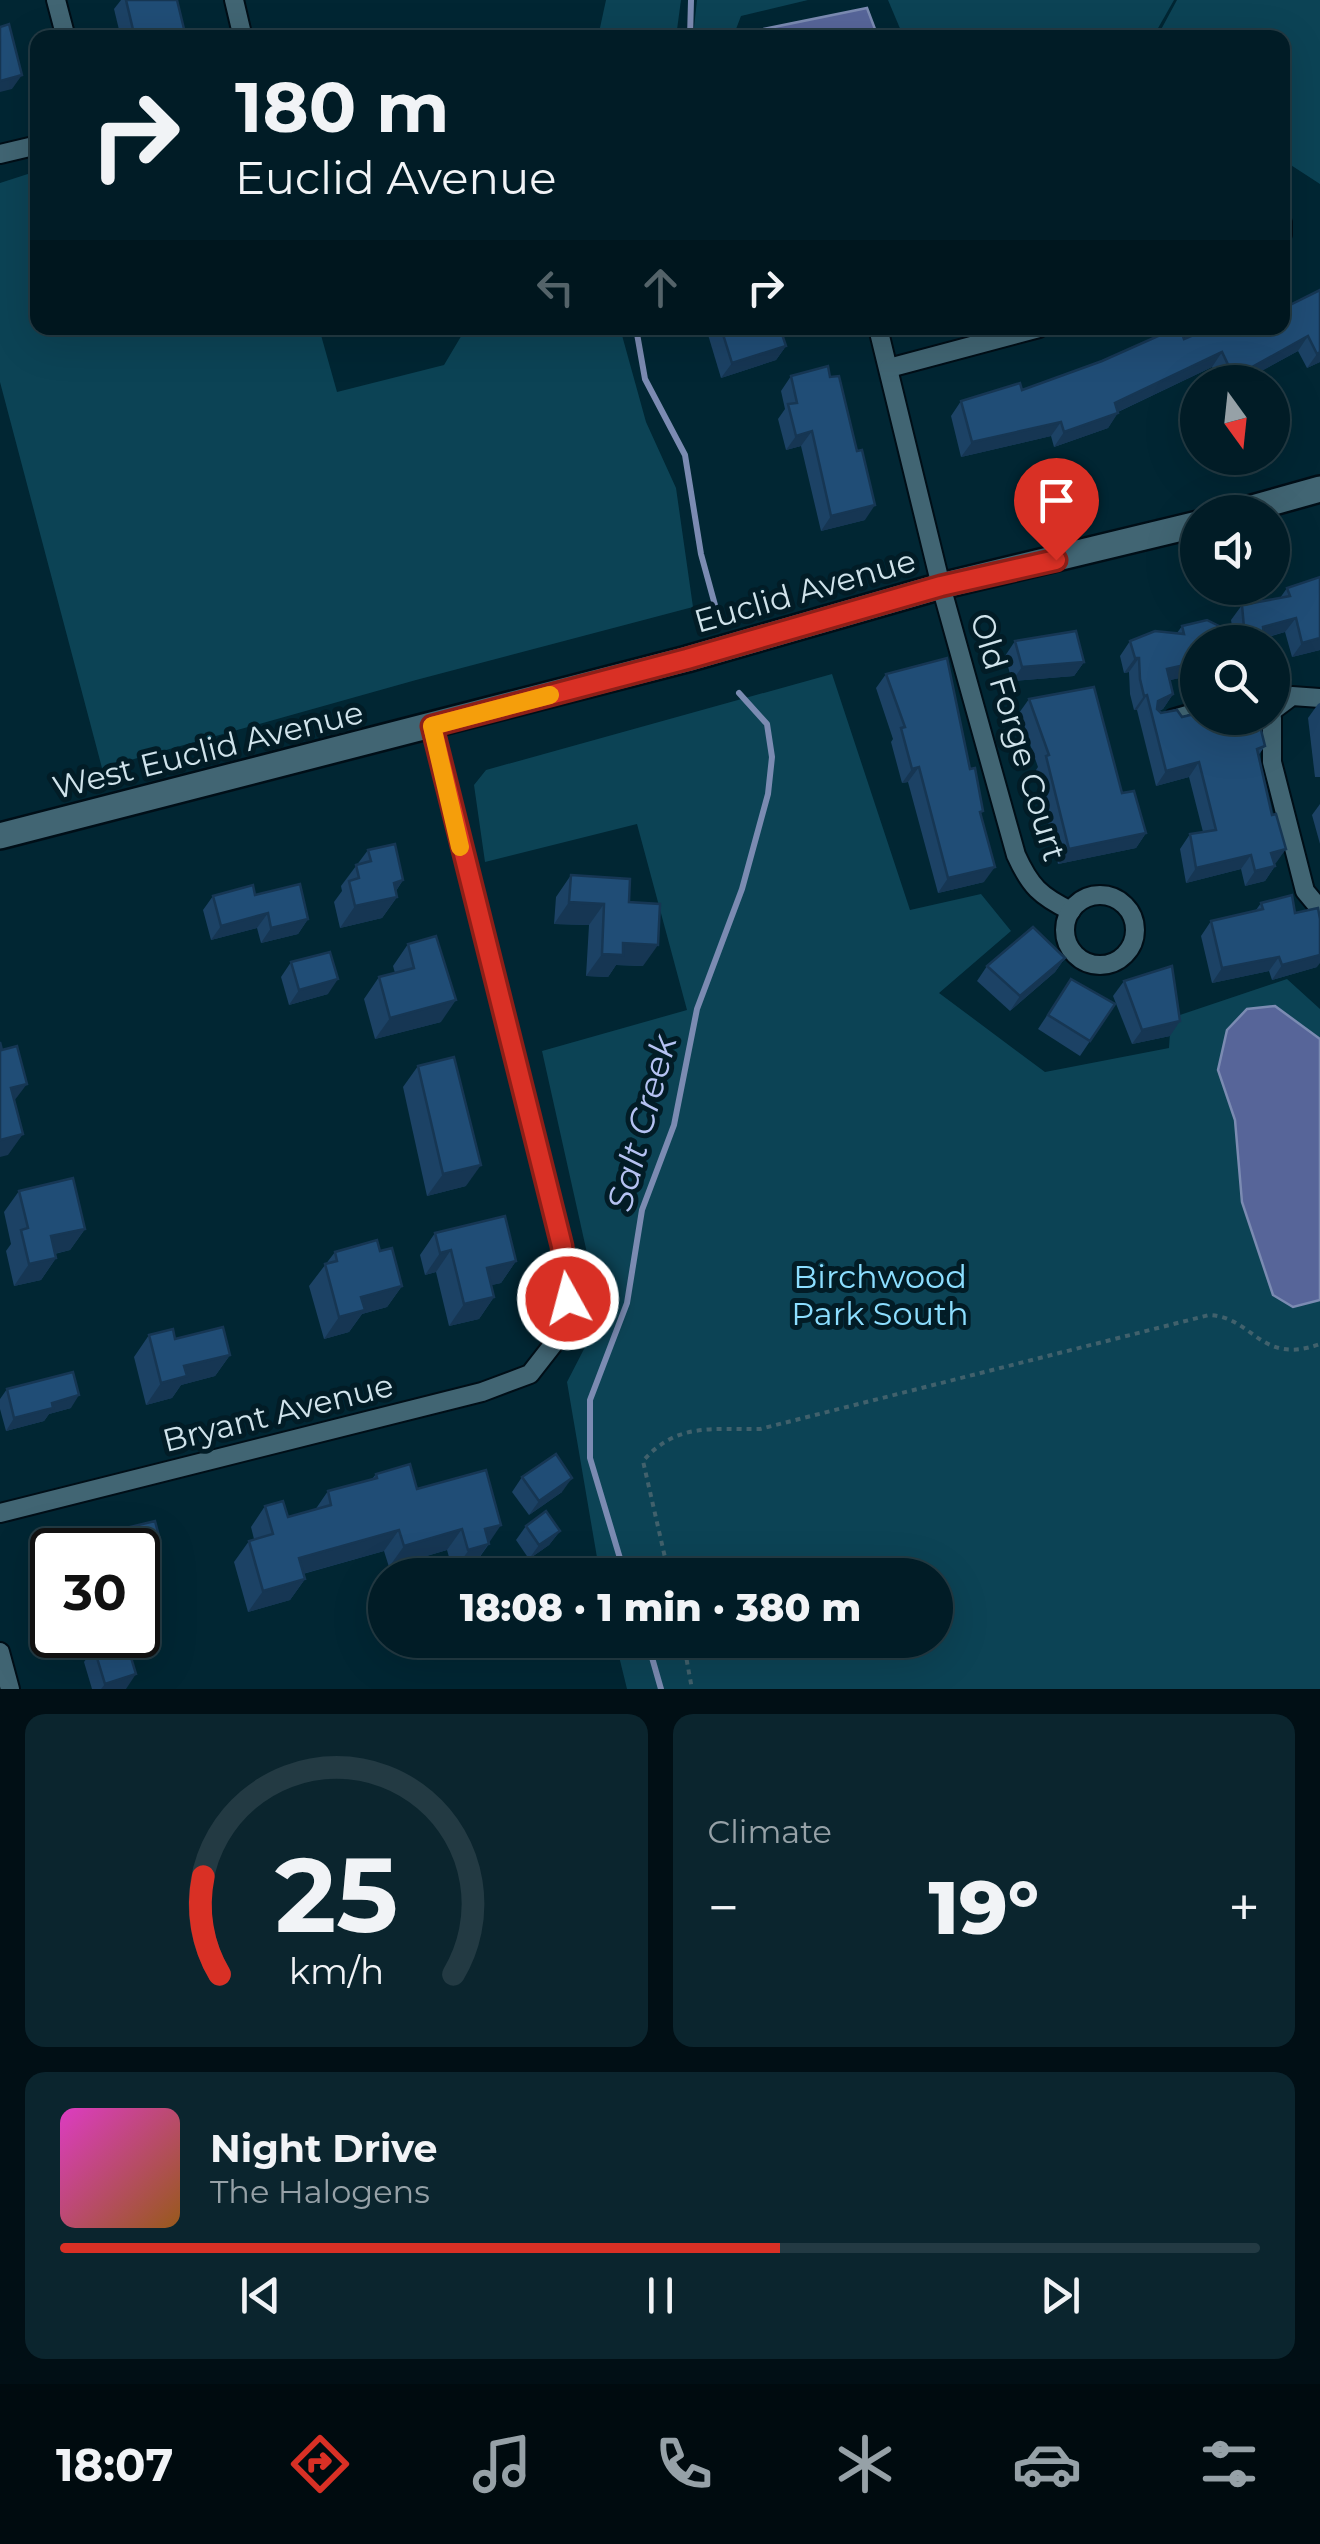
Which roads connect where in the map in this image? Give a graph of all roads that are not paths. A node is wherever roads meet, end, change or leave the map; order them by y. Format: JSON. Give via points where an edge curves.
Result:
{"nodes":[{"id":1,"x":56,"y":0,"type":"edge"},
{"id":2,"x":234,"y":0,"type":"edge"},
{"id":3,"x":64,"y":30,"type":"edge"},
{"id":4,"x":241,"y":30,"type":"edge"},
{"id":5,"x":30,"y":147,"type":"edge"},
{"id":6,"x":0,"y":154,"type":"edge"},
{"id":7,"x":880,"y":335,"type":"edge"},
{"id":8,"x":1013,"y":335,"type":"edge"},
{"id":9,"x":889,"y":368,"type":"junction"},
{"id":10,"x":1320,"y":489,"type":"edge"},
{"id":11,"x":1290,"y":497,"type":"edge"},
{"id":12,"x":1180,"y":528,"type":"edge"},
{"id":13,"x":941,"y":586,"type":"junction"},
{"id":14,"x":1290,"y":698,"type":"edge"},
{"id":15,"x":1320,"y":698,"type":"edge"},
{"id":16,"x":1180,"y":712,"type":"edge"},
{"id":17,"x":1154,"y":720,"type":"edge"},
{"id":18,"x":432,"y":726,"type":"junction"},
{"id":19,"x":1273,"y":735,"type":"edge"},
{"id":20,"x":0,"y":836,"type":"edge"},
{"id":21,"x":1320,"y":908,"type":"edge"},
{"id":22,"x":1071,"y":911,"type":"junction"},
{"id":23,"x":0,"y":1513,"type":"edge"},
{"id":24,"x":0,"y":1652,"type":"edge"},
{"id":25,"x":10,"y":1689,"type":"edge"}],
"edges":[{"from":1,"to":3,"type":"street"},
{"from":2,"to":4,"type":"street"},
{"from":5,"to":6,"type":"street"},
{"from":7,"to":9,"type":"street","name":"Old Forge Court"},
{"from":8,"to":9,"type":"street"},
{"from":9,"to":13,"type":"street","name":"Old Forge Court"},
{"from":10,"to":11,"type":"main road"},
{"from":12,"to":13,"type":"main road","name":"Euclid Avenue"},
{"from":13,"to":18,"type":"main road","name":"Euclid Avenue"},
{"from":13,"to":22,"type":"street","name":"Old Forge Court","via":[[1016,855],[1027,880]]},
{"from":14,"to":15,"type":"street"},
{"from":16,"to":17,"type":"lane"},
{"from":18,"to":20,"type":"main road","name":"West Euclid Avenue"},
{"from":18,"to":23,"type":"street","name":"Bryant Avenue","via":[[562,1246],[568,1299],[554,1342],[530,1374],[482,1392]]},
{"from":19,"to":21,"type":"street","via":[[1272,762],[1304,891]]},
{"from":22,"to":22,"type":"street","name":"Old Forge Court","via":[[1065,932],[1082,960],[1114,962],[1131,947],[1131,913],[1113,897],[1090,896]]},
{"from":24,"to":25,"type":"street"}]}
